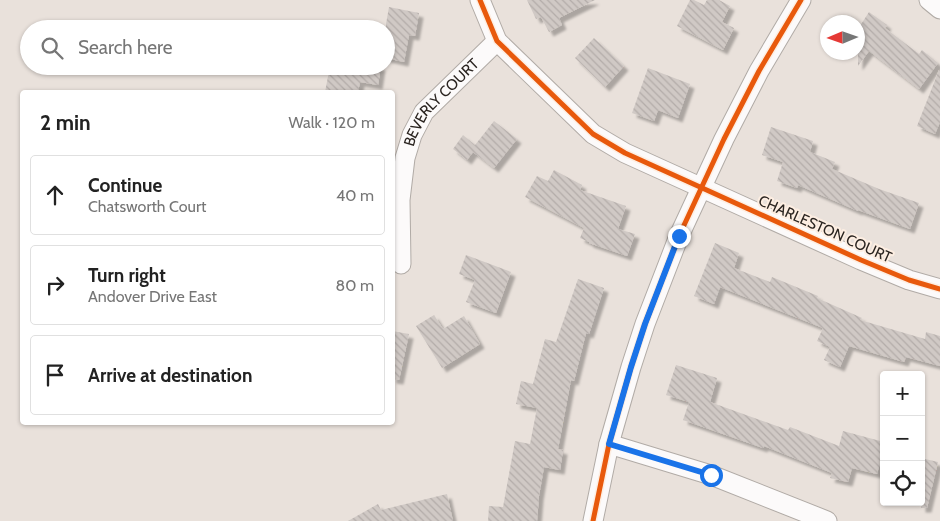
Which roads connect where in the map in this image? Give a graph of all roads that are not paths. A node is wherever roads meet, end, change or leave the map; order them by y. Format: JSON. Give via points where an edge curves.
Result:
{"nodes":[{"id":1,"x":480,"y":0,"type":"edge"},
{"id":2,"x":801,"y":0,"type":"edge"},
{"id":3,"x":929,"y":0,"type":"edge"},
{"id":4,"x":940,"y":9,"type":"edge"},
{"id":5,"x":497,"y":42,"type":"junction"},
{"id":6,"x":701,"y":188,"type":"junction"},
{"id":7,"x":401,"y":264,"type":"dead end"},
{"id":8,"x":940,"y":289,"type":"edge"},
{"id":9,"x":609,"y":444,"type":"junction"},
{"id":10,"x":593,"y":521,"type":"edge"},
{"id":11,"x":827,"y":521,"type":"edge"}],
"edges":[{"from":1,"to":5,"type":"street"},
{"from":2,"to":6,"type":"street","via":[[759,71]]},
{"from":3,"to":4,"type":"street"},
{"from":5,"to":6,"type":"street","name":"CHARLESTON COURT","via":[[593,134],[625,153]]},
{"from":5,"to":7,"type":"street","name":"BEVERLY COURT","via":[[424,112],[412,134],[405,158],[400,200]]},
{"from":6,"to":8,"type":"street","name":"CHARLESTON COURT","via":[[861,260]]},
{"from":6,"to":9,"type":"street","via":[[645,324]]},
{"from":9,"to":10,"type":"street"},
{"from":9,"to":11,"type":"street","via":[[711,475]]}]}
